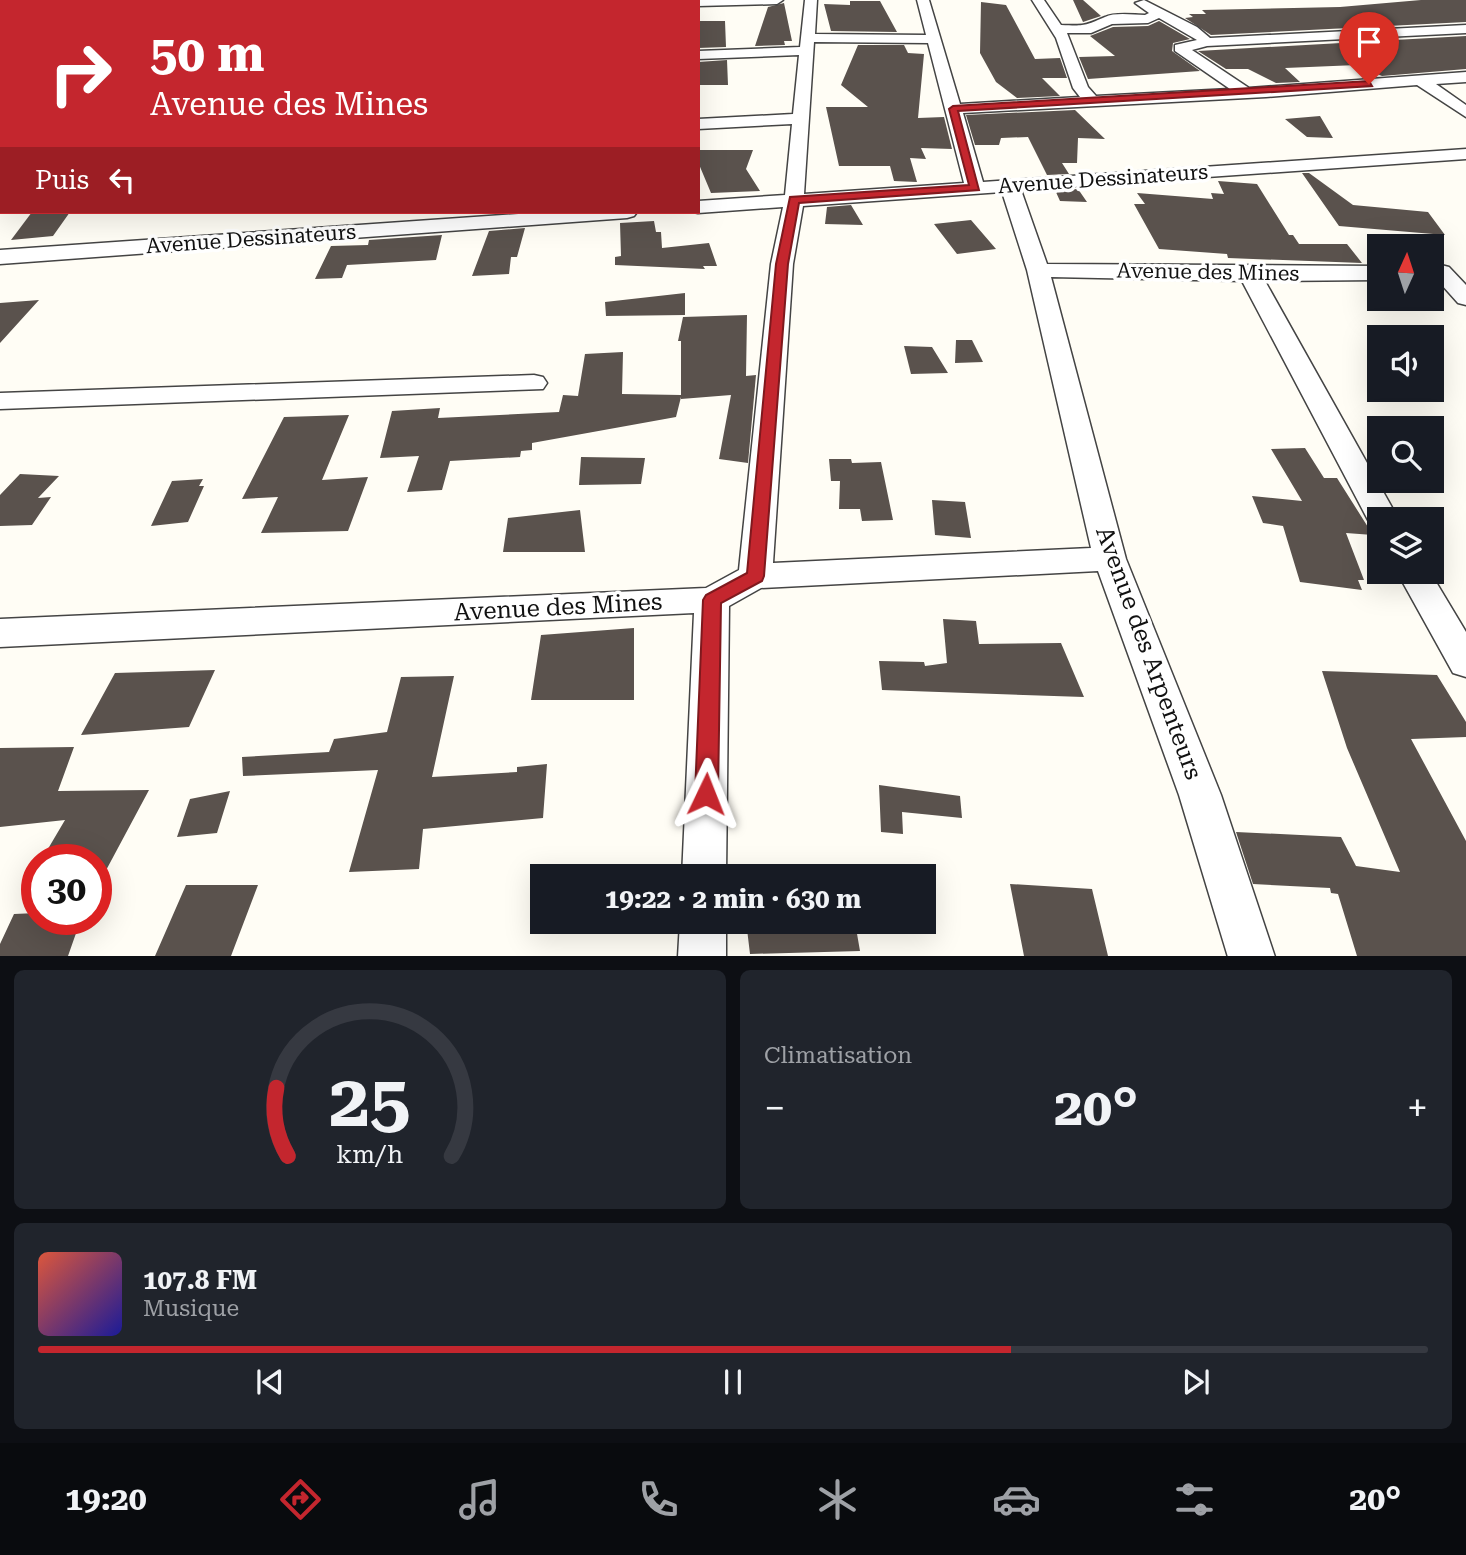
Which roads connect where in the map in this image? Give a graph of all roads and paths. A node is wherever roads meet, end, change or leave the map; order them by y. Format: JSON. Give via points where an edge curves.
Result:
{"nodes":[{"id":1,"x":777,"y":0,"type":"edge"},
{"id":2,"x":811,"y":0,"type":"edge"},
{"id":3,"x":923,"y":0,"type":"edge"},
{"id":4,"x":1038,"y":0,"type":"edge"},
{"id":5,"x":1139,"y":0,"type":"edge"},
{"id":6,"x":700,"y":2,"type":"edge"},
{"id":7,"x":1157,"y":14,"type":"junction"},
{"id":8,"x":1056,"y":29,"type":"junction"},
{"id":9,"x":1466,"y":29,"type":"edge"},
{"id":10,"x":934,"y":39,"type":"junction"},
{"id":11,"x":1207,"y":42,"type":"junction"},
{"id":12,"x":807,"y":45,"type":"junction"},
{"id":13,"x":700,"y":55,"type":"edge"},
{"id":14,"x":1466,"y":77,"type":"edge"},
{"id":15,"x":1420,"y":80,"type":"junction"},
{"id":16,"x":1246,"y":93,"type":"junction"},
{"id":17,"x":1091,"y":101,"type":"junction"},
{"id":18,"x":953,"y":109,"type":"junction"},
{"id":19,"x":1466,"y":111,"type":"edge"},
{"id":20,"x":800,"y":119,"type":"junction"},
{"id":21,"x":700,"y":124,"type":"edge"},
{"id":22,"x":1466,"y":154,"type":"edge"},
{"id":23,"x":1010,"y":186,"type":"junction"},
{"id":24,"x":975,"y":188,"type":"junction"},
{"id":25,"x":794,"y":200,"type":"junction"},
{"id":26,"x":700,"y":207,"type":"edge"},
{"id":27,"x":599,"y":214,"type":"edge"},
{"id":28,"x":0,"y":257,"type":"edge"},
{"id":29,"x":1466,"y":269,"type":"edge"},
{"id":30,"x":1038,"y":270,"type":"junction"},
{"id":31,"x":1444,"y":271,"type":"edge"},
{"id":32,"x":1367,"y":273,"type":"edge"},
{"id":33,"x":1250,"y":274,"type":"junction"},
{"id":34,"x":1444,"y":279,"type":"edge"},
{"id":35,"x":1466,"y":298,"type":"edge"},
{"id":36,"x":534,"y":383,"type":"dead end"},
{"id":37,"x":0,"y":401,"type":"edge"},
{"id":38,"x":1377,"y":507,"type":"edge"},
{"id":39,"x":1110,"y":559,"type":"junction"},
{"id":40,"x":755,"y":576,"type":"junction"},
{"id":41,"x":1420,"y":584,"type":"edge"},
{"id":42,"x":712,"y":600,"type":"junction"},
{"id":43,"x":0,"y":633,"type":"edge"},
{"id":44,"x":1466,"y":663,"type":"edge"},
{"id":45,"x":704,"y":864,"type":"edge"},
{"id":46,"x":703,"y":934,"type":"edge"},
{"id":47,"x":702,"y":956,"type":"edge"},
{"id":48,"x":1252,"y":956,"type":"edge"}],
"edges":[{"from":1,"to":6,"type":"street"},
{"from":2,"to":12,"type":"street"},
{"from":3,"to":10,"type":"street"},
{"from":4,"to":8,"type":"street"},
{"from":5,"to":7,"type":"street"},
{"from":7,"to":8,"type":"street","via":[[1148,19],[1109,20],[1094,29]]},
{"from":7,"to":11,"type":"street","via":[[1196,30]]},
{"from":8,"to":17,"type":"street"},
{"from":9,"to":11,"type":"street"},
{"from":10,"to":12,"type":"street"},
{"from":10,"to":18,"type":"street"},
{"from":11,"to":16,"type":"street","via":[[1179,49]]},
{"from":12,"to":13,"type":"street"},
{"from":12,"to":20,"type":"street"},
{"from":14,"to":15,"type":"street"},
{"from":15,"to":16,"type":"street"},
{"from":15,"to":19,"type":"street"},
{"from":16,"to":17,"type":"street"},
{"from":17,"to":18,"type":"street"},
{"from":18,"to":24,"type":"street"},
{"from":20,"to":21,"type":"street"},
{"from":20,"to":25,"type":"street"},
{"from":22,"to":23,"type":"street","name":"Avenue Dessinateurs"},
{"from":23,"to":24,"type":"street","name":"Avenue Dessinateurs"},
{"from":23,"to":30,"type":"street","name":"Avenue des Arpenteurs"},
{"from":24,"to":25,"type":"street","name":"Avenue Dessinateurs"},
{"from":25,"to":26,"type":"street","name":"Avenue Dessinateurs"},
{"from":25,"to":40,"type":"street","via":[[782,264]]},
{"from":27,"to":28,"type":"street","name":"Avenue Dessinateurs"},
{"from":29,"to":31,"type":"street"},
{"from":30,"to":33,"type":"street","name":"Avenue des Mines"},
{"from":30,"to":39,"type":"street","name":"Avenue des Arpenteurs"},
{"from":32,"to":33,"type":"street","name":"Avenue des Mines"},
{"from":33,"to":38,"type":"street"},
{"from":34,"to":35,"type":"street"},
{"from":36,"to":37,"type":"street"},
{"from":39,"to":40,"type":"street","name":"Avenue des Mines"},
{"from":39,"to":48,"type":"street","name":"Avenue des Arpenteurs","via":[[1200,795]]},
{"from":40,"to":42,"type":"street","name":"Avenue des Mines"},
{"from":41,"to":44,"type":"street"},
{"from":42,"to":43,"type":"street","name":"Avenue des Mines"},
{"from":42,"to":45,"type":"street"},
{"from":46,"to":47,"type":"street"}]}
